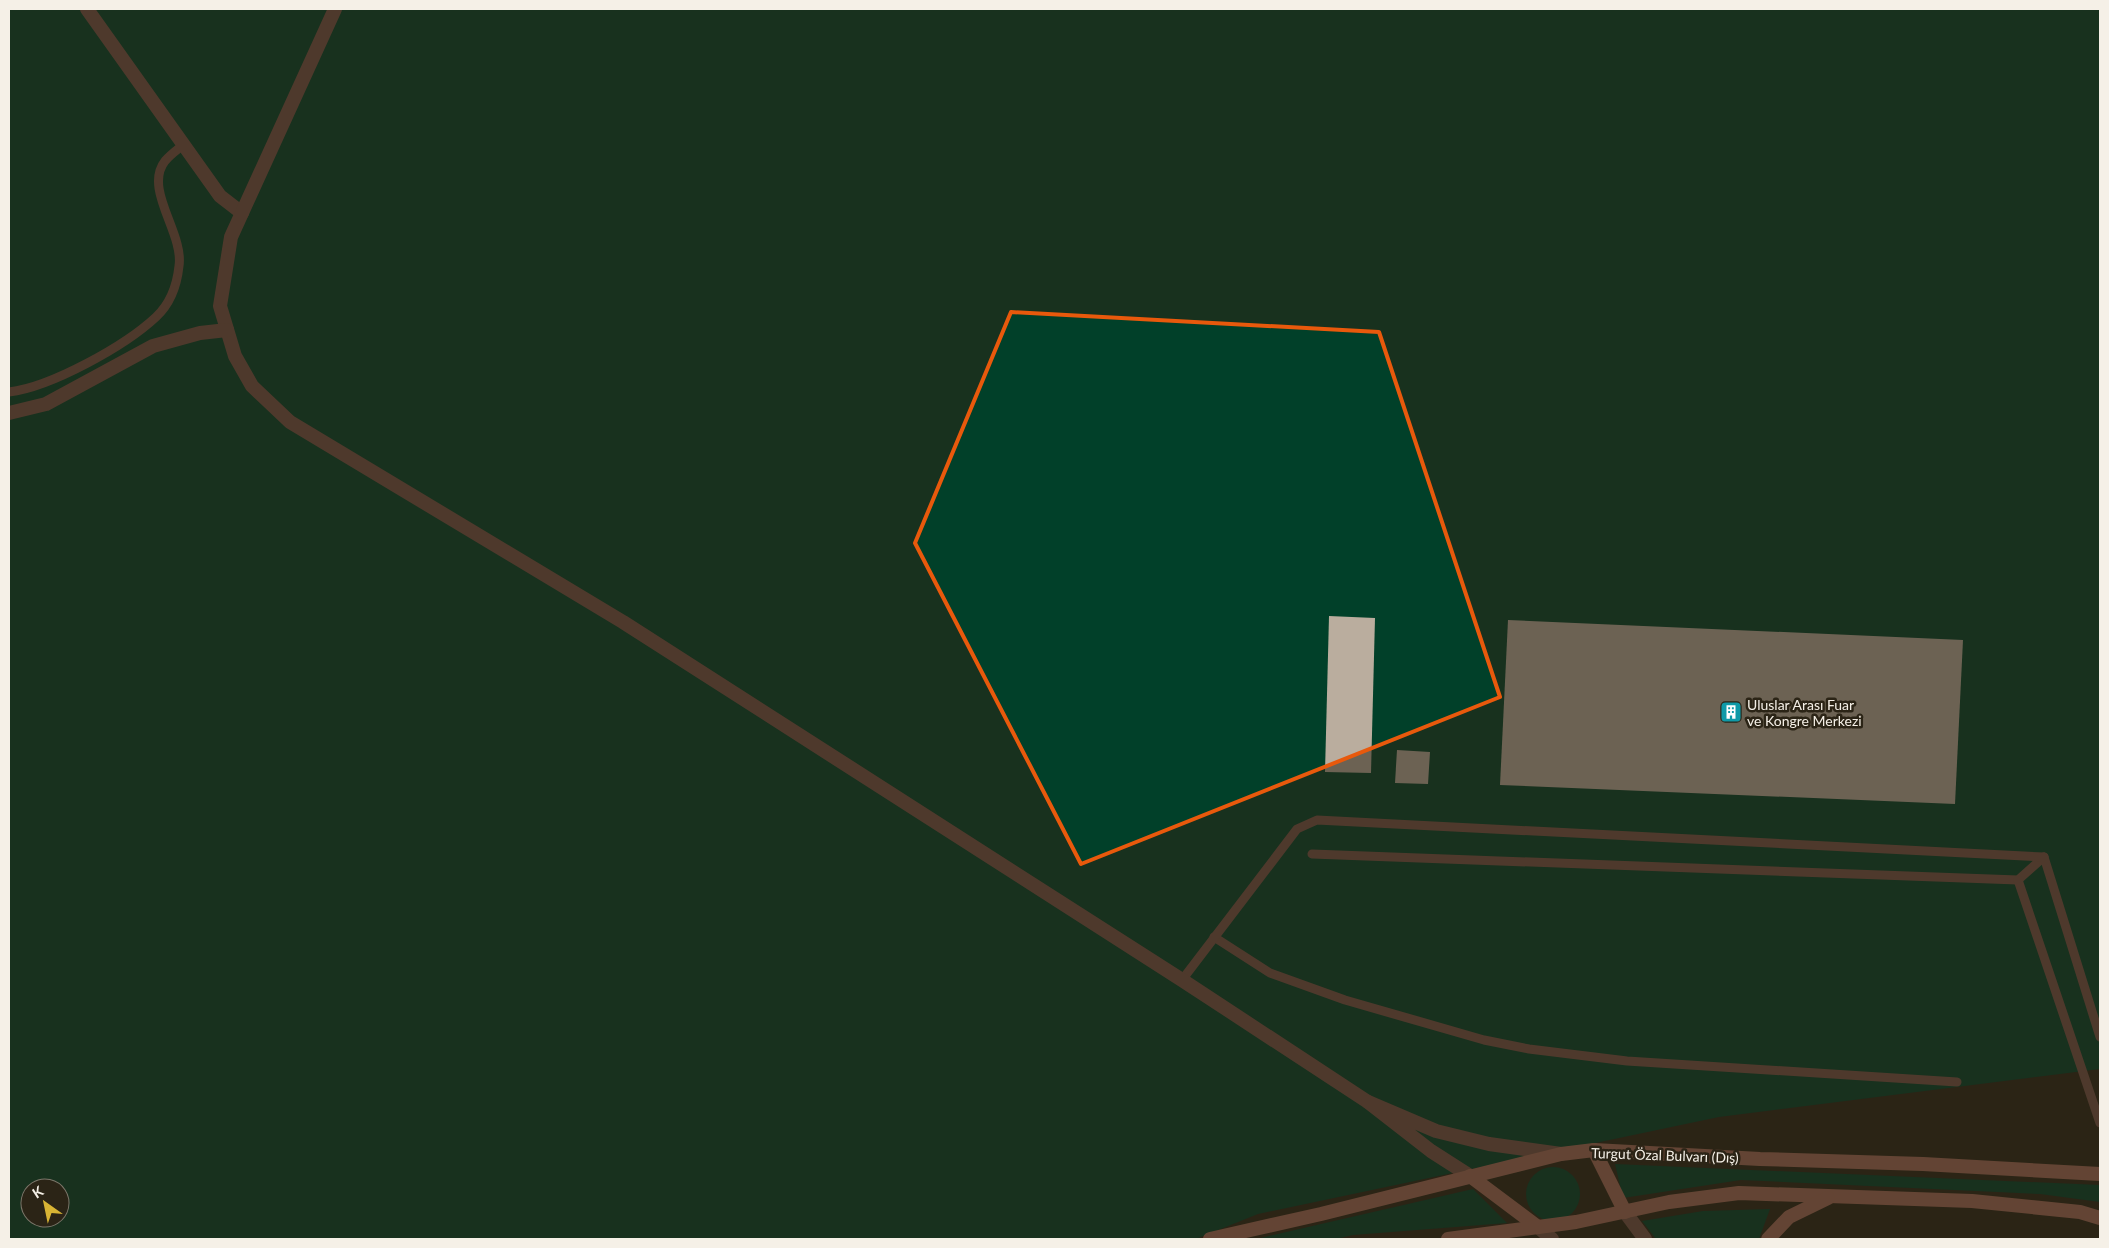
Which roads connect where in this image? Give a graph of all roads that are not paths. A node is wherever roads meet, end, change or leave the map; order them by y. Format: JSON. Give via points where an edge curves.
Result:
{"nodes":[{"id":1,"x":87,"y":9,"type":"edge"},
{"id":2,"x":335,"y":9,"type":"edge"},
{"id":3,"x":182,"y":146,"type":"junction"},
{"id":4,"x":242,"y":213,"type":"junction"},
{"id":5,"x":227,"y":330,"type":"junction"},
{"id":6,"x":9,"y":392,"type":"edge"},
{"id":7,"x":9,"y":413,"type":"edge"},
{"id":8,"x":1312,"y":854,"type":"dead end"},
{"id":9,"x":2044,"y":858,"type":"junction"},
{"id":10,"x":2018,"y":880,"type":"junction"},
{"id":11,"x":1214,"y":937,"type":"junction"},
{"id":12,"x":1182,"y":980,"type":"junction"},
{"id":13,"x":2100,"y":1037,"type":"edge"},
{"id":14,"x":1957,"y":1082,"type":"dead end"},
{"id":15,"x":1368,"y":1102,"type":"junction"},
{"id":16,"x":2100,"y":1123,"type":"edge"},
{"id":17,"x":1594,"y":1150,"type":"junction"},
{"id":18,"x":1561,"y":1154,"type":"junction"},
{"id":19,"x":2100,"y":1174,"type":"edge"},
{"id":20,"x":1470,"y":1176,"type":"junction"},
{"id":21,"x":1831,"y":1196,"type":"junction"},
{"id":22,"x":1624,"y":1212,"type":"junction"},
{"id":23,"x":2100,"y":1218,"type":"edge"},
{"id":24,"x":1538,"y":1227,"type":"junction"},
{"id":25,"x":1210,"y":1239,"type":"edge"},
{"id":26,"x":1448,"y":1239,"type":"edge"},
{"id":27,"x":1552,"y":1239,"type":"edge"},
{"id":28,"x":1645,"y":1239,"type":"edge"},
{"id":29,"x":1768,"y":1239,"type":"edge"}],
"edges":[{"from":1,"to":3,"type":"street"},
{"from":2,"to":4,"type":"street"},
{"from":3,"to":4,"type":"street","via":[[220,196]]},
{"from":3,"to":6,"type":"lane","via":[[165,161],[158,177],[163,204],[178,245],[180,264],[174,293],[157,316],[120,343],[57,379]]},
{"from":4,"to":5,"type":"street","via":[[231,237],[220,306]]},
{"from":5,"to":7,"type":"street","via":[[200,333],[153,346],[46,404]]},
{"from":5,"to":12,"type":"street","via":[[235,356],[252,386],[290,422],[623,622]]},
{"from":8,"to":10,"type":"lane"},
{"from":9,"to":10,"type":"lane"},
{"from":9,"to":11,"type":"lane","via":[[1317,820],[1297,830]]},
{"from":9,"to":13,"type":"lane"},
{"from":10,"to":16,"type":"lane"},
{"from":11,"to":12,"type":"lane"},
{"from":11,"to":14,"type":"lane","via":[[1270,973],[1336,997],[1529,1049],[1627,1061]]},
{"from":12,"to":15,"type":"street"},
{"from":15,"to":18,"type":"street","via":[[1436,1131],[1490,1144]]},
{"from":15,"to":20,"type":"street","via":[[1431,1151]]},
{"from":17,"to":18,"type":"main road","name":"Turgut Özal Bulvarı (Dış)"},
{"from":17,"to":19,"type":"main road","name":"Turgut Özal Bulvarı (Dış)"},
{"from":17,"to":22,"type":"main road"},
{"from":18,"to":20,"type":"main road","name":"Turgut Özal Bulvarı (Dış)"},
{"from":20,"to":24,"type":"main road"},
{"from":20,"to":25,"type":"main road","name":"Turgut Özal Bulvarı (Dış)"},
{"from":21,"to":22,"type":"main road","via":[[1739,1193]]},
{"from":21,"to":23,"type":"main road","via":[[1972,1201],[2080,1212]]},
{"from":21,"to":29,"type":"main road","via":[[1788,1217]]},
{"from":22,"to":24,"type":"main road"},
{"from":22,"to":28,"type":"street"},
{"from":24,"to":26,"type":"main road"},
{"from":24,"to":27,"type":"street"}]}
